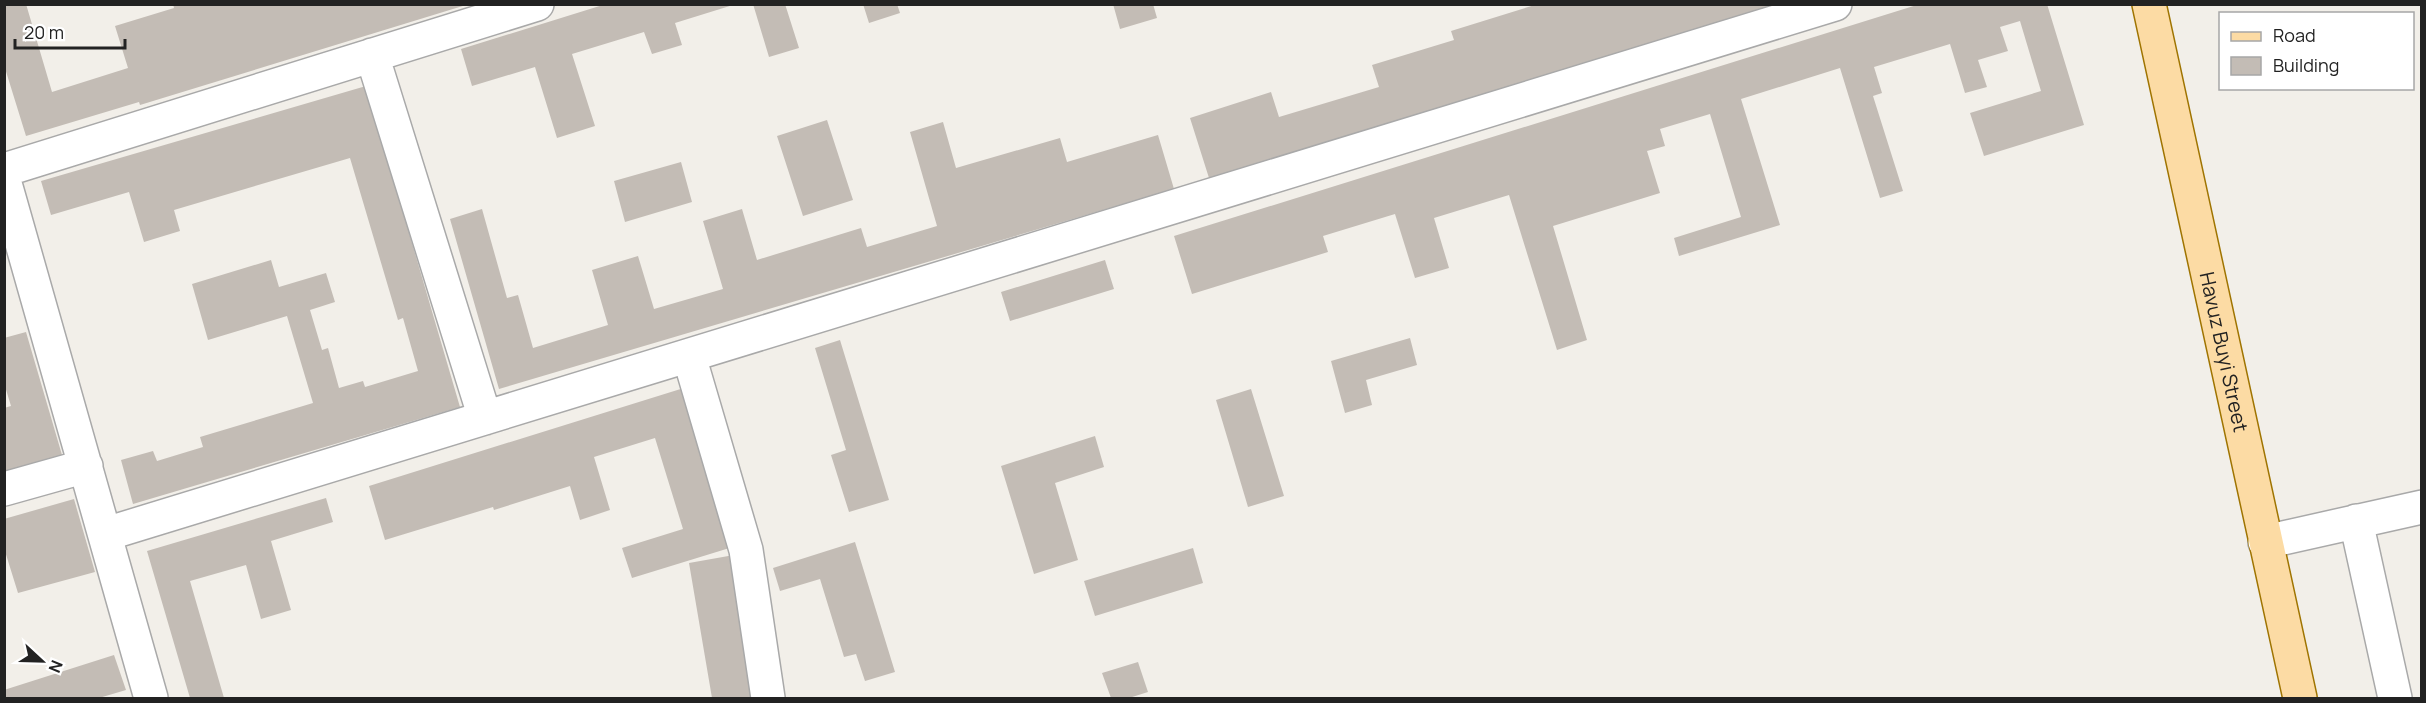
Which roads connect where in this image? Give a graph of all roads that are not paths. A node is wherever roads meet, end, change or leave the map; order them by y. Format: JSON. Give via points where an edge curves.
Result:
{"nodes":[{"id":1,"x":537,"y":4,"type":"edge"},
{"id":2,"x":1835,"y":4,"type":"edge"},
{"id":3,"x":2149,"y":4,"type":"edge"},
{"id":4,"x":372,"y":55,"type":"junction"},
{"id":5,"x":4,"y":170,"type":"edge"},
{"id":6,"x":4,"y":180,"type":"edge"},
{"id":7,"x":689,"y":356,"type":"junction"},
{"id":8,"x":485,"y":418,"type":"junction"},
{"id":9,"x":86,"y":466,"type":"junction"},
{"id":10,"x":4,"y":489,"type":"edge"},
{"id":11,"x":2421,"y":507,"type":"edge"},
{"id":12,"x":2356,"y":521,"type":"junction"},
{"id":13,"x":106,"y":534,"type":"junction"},
{"id":14,"x":2265,"y":542,"type":"junction"},
{"id":15,"x":151,"y":699,"type":"edge"},
{"id":16,"x":768,"y":699,"type":"edge"},
{"id":17,"x":2300,"y":699,"type":"edge"},
{"id":18,"x":2395,"y":699,"type":"edge"}],
"edges":[{"from":1,"to":4,"type":"street"},
{"from":2,"to":7,"type":"street"},
{"from":3,"to":14,"type":"main road","name":"Havuz Buyi Street"},
{"from":4,"to":5,"type":"street"},
{"from":4,"to":8,"type":"street"},
{"from":6,"to":9,"type":"street"},
{"from":7,"to":8,"type":"street"},
{"from":7,"to":16,"type":"street","via":[[746,550]]},
{"from":8,"to":13,"type":"street"},
{"from":9,"to":10,"type":"street"},
{"from":9,"to":13,"type":"street"},
{"from":11,"to":12,"type":"street"},
{"from":12,"to":14,"type":"street"},
{"from":12,"to":18,"type":"street"},
{"from":13,"to":15,"type":"street"},
{"from":14,"to":17,"type":"main road","name":"Havuz Buyi Street"}]}
